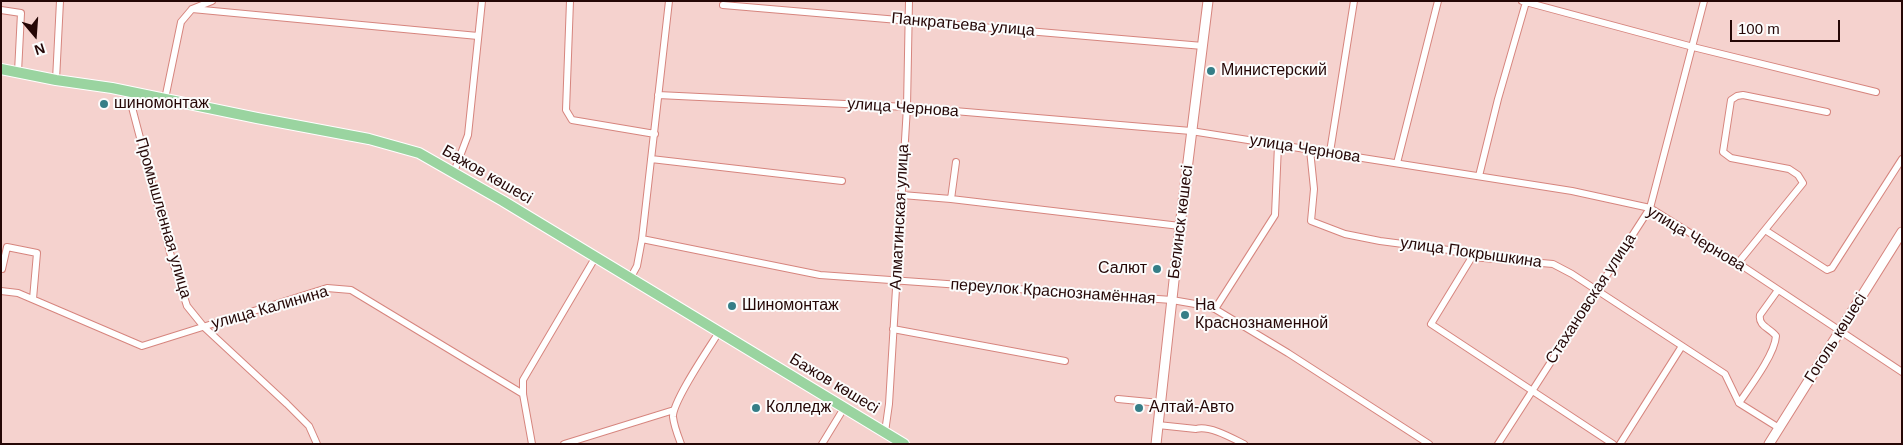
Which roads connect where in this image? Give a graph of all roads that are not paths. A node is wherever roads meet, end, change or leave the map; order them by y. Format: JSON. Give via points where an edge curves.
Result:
{"nodes":[{"id":1,"x":60,"y":1,"type":"edge"},
{"id":2,"x":212,"y":1,"type":"edge"},
{"id":3,"x":482,"y":1,"type":"edge"},
{"id":4,"x":570,"y":1,"type":"edge"},
{"id":5,"x":669,"y":1,"type":"edge"},
{"id":6,"x":909,"y":1,"type":"edge"},
{"id":7,"x":1208,"y":1,"type":"edge"},
{"id":8,"x":1354,"y":1,"type":"edge"},
{"id":9,"x":1438,"y":1,"type":"edge"},
{"id":10,"x":1704,"y":1,"type":"edge"},
{"id":11,"x":1524,"y":2,"type":"edge"},
{"id":12,"x":723,"y":5,"type":"dead end"},
{"id":13,"x":192,"y":9,"type":"junction"},
{"id":14,"x":1,"y":10,"type":"edge"},
{"id":15,"x":908,"y":20,"type":"junction"},
{"id":16,"x":478,"y":36,"type":"junction"},
{"id":17,"x":1202,"y":46,"type":"junction"},
{"id":18,"x":1693,"y":48,"type":"junction"},
{"id":19,"x":1,"y":69,"type":"edge"},
{"id":20,"x":18,"y":72,"type":"junction"},
{"id":21,"x":56,"y":80,"type":"junction"},
{"id":22,"x":128,"y":92,"type":"junction"},
{"id":23,"x":1876,"y":92,"type":"dead end"},
{"id":24,"x":658,"y":95,"type":"junction"},
{"id":25,"x":165,"y":99,"type":"junction"},
{"id":26,"x":907,"y":107,"type":"junction"},
{"id":27,"x":1827,"y":112,"type":"dead end"},
{"id":28,"x":1192,"y":131,"type":"junction"},
{"id":29,"x":655,"y":134,"type":"junction"},
{"id":30,"x":1278,"y":145,"type":"junction"},
{"id":31,"x":1310,"y":150,"type":"junction"},
{"id":32,"x":1330,"y":152,"type":"junction"},
{"id":33,"x":652,"y":159,"type":"junction"},
{"id":34,"x":1902,"y":160,"type":"edge"},
{"id":35,"x":956,"y":162,"type":"dead end"},
{"id":36,"x":1397,"y":163,"type":"junction"},
{"id":37,"x":454,"y":172,"type":"junction"},
{"id":38,"x":1479,"y":176,"type":"junction"},
{"id":39,"x":842,"y":181,"type":"dead end"},
{"id":40,"x":902,"y":195,"type":"junction"},
{"id":41,"x":951,"y":199,"type":"junction"},
{"id":42,"x":1650,"y":208,"type":"junction"},
{"id":43,"x":1180,"y":226,"type":"junction"},
{"id":44,"x":1765,"y":230,"type":"junction"},
{"id":45,"x":1902,"y":232,"type":"edge"},
{"id":46,"x":642,"y":239,"type":"junction"},
{"id":47,"x":1472,"y":257,"type":"junction"},
{"id":48,"x":595,"y":258,"type":"junction"},
{"id":49,"x":1738,"y":263,"type":"junction"},
{"id":50,"x":2,"y":269,"type":"edge"},
{"id":51,"x":631,"y":278,"type":"junction"},
{"id":52,"x":897,"y":282,"type":"junction"},
{"id":53,"x":1778,"y":290,"type":"junction"},
{"id":54,"x":1,"y":291,"type":"edge"},
{"id":55,"x":1596,"y":291,"type":"junction"},
{"id":56,"x":32,"y":299,"type":"junction"},
{"id":57,"x":1172,"y":300,"type":"junction"},
{"id":58,"x":1215,"y":309,"type":"junction"},
{"id":59,"x":204,"y":327,"type":"junction"},
{"id":60,"x":893,"y":329,"type":"junction"},
{"id":61,"x":1840,"y":331,"type":"junction"},
{"id":62,"x":719,"y":332,"type":"junction"},
{"id":63,"x":1682,"y":346,"type":"junction"},
{"id":64,"x":1065,"y":361,"type":"dead end"},
{"id":65,"x":1902,"y":372,"type":"edge"},
{"id":66,"x":1532,"y":391,"type":"junction"},
{"id":67,"x":523,"y":394,"type":"junction"},
{"id":68,"x":1118,"y":399,"type":"dead end"},
{"id":69,"x":1160,"y":403,"type":"junction"},
{"id":70,"x":1739,"y":403,"type":"junction"},
{"id":71,"x":844,"y":408,"type":"junction"},
{"id":72,"x":674,"y":410,"type":"junction"},
{"id":73,"x":1158,"y":425,"type":"junction"},
{"id":74,"x":1779,"y":428,"type":"junction"},
{"id":75,"x":885,"y":432,"type":"junction"},
{"id":76,"x":317,"y":444,"type":"edge"},
{"id":77,"x":532,"y":444,"type":"edge"},
{"id":78,"x":564,"y":444,"type":"edge"},
{"id":79,"x":681,"y":444,"type":"edge"},
{"id":80,"x":822,"y":444,"type":"edge"},
{"id":81,"x":904,"y":444,"type":"edge"},
{"id":82,"x":1156,"y":444,"type":"edge"},
{"id":83,"x":1244,"y":444,"type":"edge"},
{"id":84,"x":1429,"y":444,"type":"edge"},
{"id":85,"x":1498,"y":444,"type":"edge"},
{"id":86,"x":1613,"y":444,"type":"edge"},
{"id":87,"x":1620,"y":444,"type":"edge"},
{"id":88,"x":1769,"y":444,"type":"edge"}],
"edges":[{"from":1,"to":21,"type":"street"},
{"from":2,"to":13,"type":"street"},
{"from":3,"to":16,"type":"street"},
{"from":4,"to":29,"type":"street","via":[[566,110],[572,120]]},
{"from":5,"to":24,"type":"street"},
{"from":6,"to":15,"type":"street","name":"Алматинская улица"},
{"from":7,"to":17,"type":"main road","name":"Белинск көшесі"},
{"from":8,"to":32,"type":"street"},
{"from":9,"to":36,"type":"street"},
{"from":10,"to":18,"type":"street","name":"Стахановская улица"},
{"from":11,"to":18,"type":"street"},
{"from":11,"to":38,"type":"street"},
{"from":12,"to":15,"type":"street","name":"Панкратьева улица"},
{"from":13,"to":16,"type":"street"},
{"from":13,"to":25,"type":"street","via":[[182,22]]},
{"from":14,"to":20,"type":"street","via":[[22,13]]},
{"from":15,"to":17,"type":"street","name":"Панкратьева улица"},
{"from":15,"to":26,"type":"street","name":"Алматинская улица"},
{"from":16,"to":37,"type":"street","via":[[468,135]]},
{"from":17,"to":28,"type":"main road","name":"Белинск көшесі"},
{"from":18,"to":23,"type":"street"},
{"from":18,"to":42,"type":"street","name":"Стахановская улица"},
{"from":19,"to":20,"type":"main road","name":"Бажов көшесі"},
{"from":20,"to":21,"type":"main road","name":"Бажов көшесі"},
{"from":21,"to":22,"type":"main road","name":"Бажов көшесі"},
{"from":22,"to":25,"type":"main road","name":"Бажов көшесі"},
{"from":22,"to":59,"type":"street","name":"Промышленная улица","via":[[187,306]]},
{"from":24,"to":26,"type":"street","name":"улица Чернова"},
{"from":24,"to":29,"type":"street"},
{"from":25,"to":37,"type":"main road","name":"Бажов көшесі","via":[[386,143],[419,153]]},
{"from":26,"to":28,"type":"street","name":"улица Чернова"},
{"from":26,"to":40,"type":"street","name":"Алматинская улица"},
{"from":27,"to":44,"type":"street","via":[[1743,96],[1731,100],[1723,152],[1730,158],[1790,169],[1803,183]]},
{"from":28,"to":30,"type":"street","name":"улица Чернова"},
{"from":28,"to":43,"type":"main road","name":"Белинск көшесі"},
{"from":29,"to":33,"type":"street"},
{"from":30,"to":31,"type":"street","name":"улица Чернова"},
{"from":30,"to":58,"type":"street","via":[[1275,214]]},
{"from":31,"to":32,"type":"street","name":"улица Чернова"},
{"from":31,"to":47,"type":"street","name":"улица Покрышкина","via":[[1314,188],[1311,221],[1345,234],[1449,250]]},
{"from":32,"to":36,"type":"street","name":"улица Чернова"},
{"from":33,"to":39,"type":"street"},
{"from":33,"to":46,"type":"street"},
{"from":34,"to":44,"type":"street","via":[[1832,268],[1827,270]]},
{"from":35,"to":41,"type":"street"},
{"from":36,"to":38,"type":"street","name":"улица Чернова"},
{"from":37,"to":48,"type":"main road","name":"Бажов көшесі"},
{"from":38,"to":42,"type":"street","name":"улица Чернова","via":[[1572,190]]},
{"from":40,"to":41,"type":"street"},
{"from":40,"to":52,"type":"street","name":"Алматинская улица"},
{"from":41,"to":43,"type":"street"},
{"from":42,"to":49,"type":"street","name":"улица Чернова"},
{"from":42,"to":55,"type":"street","name":"Стахановская улица"},
{"from":43,"to":57,"type":"main road","name":"Белинск көшесі"},
{"from":44,"to":49,"type":"street"},
{"from":45,"to":61,"type":"main road","name":"Гоголь көшесі"},
{"from":46,"to":51,"type":"street","via":[[637,266]]},
{"from":46,"to":52,"type":"street","name":"переулок Краснознамённая","via":[[820,276]]},
{"from":47,"to":55,"type":"street","name":"улица Покрышкина","via":[[1553,264]]},
{"from":47,"to":66,"type":"street","via":[[1431,324]]},
{"from":48,"to":51,"type":"main road","name":"Бажов көшесі"},
{"from":48,"to":67,"type":"street","via":[[523,380]]},
{"from":49,"to":53,"type":"street","name":"улица Чернова"},
{"from":50,"to":56,"type":"street","via":[[7,247],[37,252]]},
{"from":51,"to":62,"type":"main road","name":"Бажов көшесі"},
{"from":52,"to":57,"type":"street","name":"переулок Краснознамённая"},
{"from":52,"to":60,"type":"street","name":"Алматинская улица"},
{"from":53,"to":61,"type":"street","name":"улица Чернова"},
{"from":53,"to":70,"type":"street","via":[[1759,319],[1776,336],[1776,342]]},
{"from":54,"to":56,"type":"street","name":"улица Калинина"},
{"from":55,"to":63,"type":"street","name":"улица Покрышкина"},
{"from":55,"to":66,"type":"street","name":"Стахановская улица"},
{"from":56,"to":59,"type":"street","name":"улица Калинина","via":[[142,346]]},
{"from":57,"to":58,"type":"street","name":"переулок Краснознамённая"},
{"from":57,"to":69,"type":"main road","name":"Белинск көшесі"},
{"from":58,"to":84,"type":"street","name":"переулок Краснознамённая"},
{"from":59,"to":67,"type":"street","name":"улица Калинина","via":[[327,288],[351,290]]},
{"from":59,"to":76,"type":"street","name":"Промышленная улица","via":[[309,426]]},
{"from":60,"to":64,"type":"street"},
{"from":60,"to":75,"type":"street","name":"Алматинская улица"},
{"from":61,"to":65,"type":"street","name":"улица Чернова"},
{"from":61,"to":74,"type":"main road","name":"Гоголь көшесі"},
{"from":62,"to":71,"type":"main road","name":"Бажов көшесі"},
{"from":62,"to":72,"type":"street"},
{"from":63,"to":70,"type":"street","name":"улица Покрышкина","via":[[1725,374]]},
{"from":63,"to":87,"type":"street"},
{"from":66,"to":85,"type":"street","name":"Стахановская улица"},
{"from":66,"to":86,"type":"street"},
{"from":67,"to":77,"type":"street"},
{"from":68,"to":69,"type":"street"},
{"from":69,"to":73,"type":"main road","name":"Белинск көшесі"},
{"from":70,"to":74,"type":"street"},
{"from":71,"to":75,"type":"main road","name":"Бажов көшесі"},
{"from":71,"to":80,"type":"street"},
{"from":72,"to":78,"type":"street"},
{"from":72,"to":79,"type":"street"},
{"from":73,"to":82,"type":"main road","name":"Белинск көшесі"},
{"from":73,"to":83,"type":"street","via":[[1200,427]]},
{"from":74,"to":88,"type":"main road","name":"Гоголь көшесі"},
{"from":75,"to":81,"type":"main road","name":"Бажов көшесі"}]}
